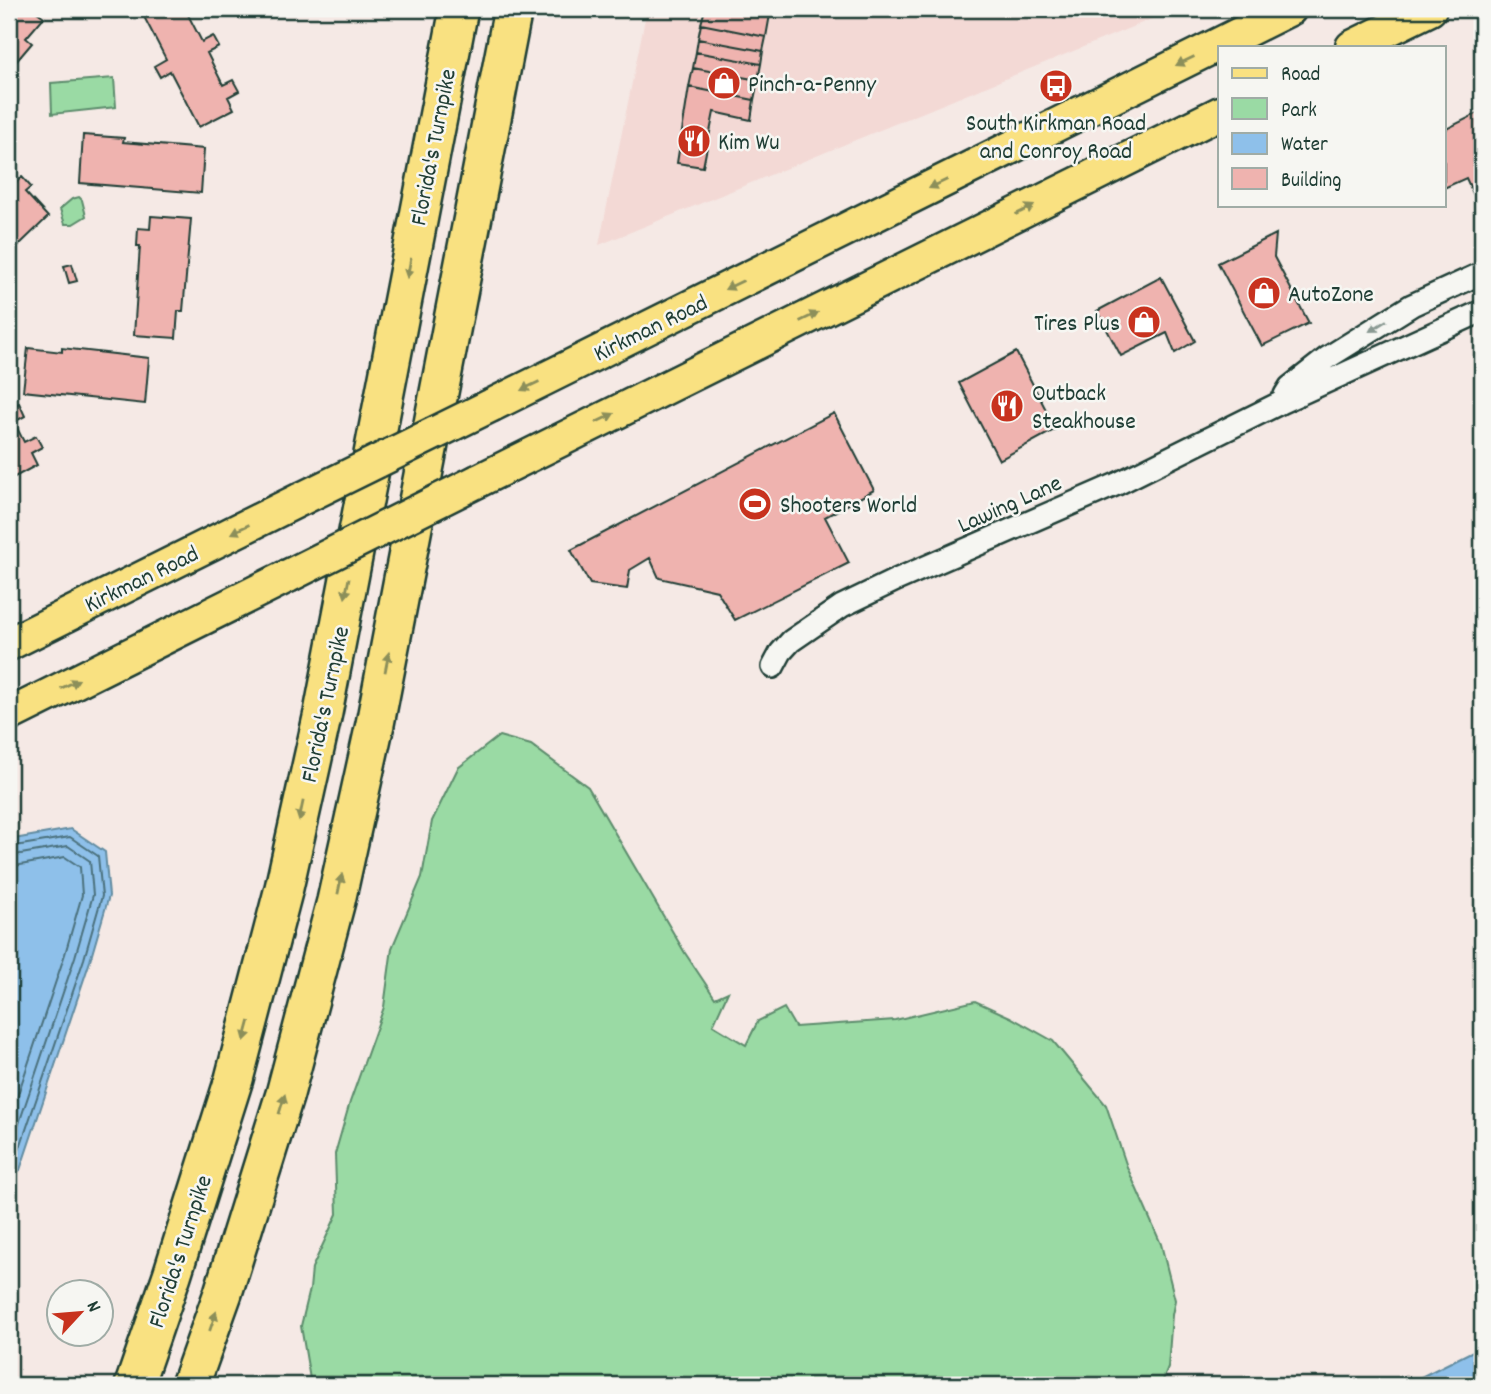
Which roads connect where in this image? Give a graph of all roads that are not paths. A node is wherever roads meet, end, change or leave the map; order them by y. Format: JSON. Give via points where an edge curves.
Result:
{"nodes":[{"id":1,"x":459,"y":9,"type":"edge"},
{"id":2,"x":513,"y":9,"type":"edge"},
{"id":3,"x":1290,"y":9,"type":"edge"},
{"id":4,"x":1430,"y":9,"type":"edge"},
{"id":5,"x":1355,"y":46,"type":"edge"},
{"id":6,"x":1218,"y":114,"type":"edge"},
{"id":7,"x":1482,"y":273,"type":"edge"},
{"id":8,"x":1412,"y":305,"type":"junction"},
{"id":9,"x":1482,"y":311,"type":"edge"},
{"id":10,"x":1427,"y":337,"type":"junction"},
{"id":11,"x":1280,"y":403,"type":"junction"},
{"id":12,"x":9,"y":644,"type":"edge"},
{"id":13,"x":773,"y":667,"type":"dead end"},
{"id":14,"x":9,"y":715,"type":"edge"},
{"id":15,"x":134,"y":1385,"type":"edge"},
{"id":16,"x":190,"y":1385,"type":"edge"}],
"edges":[{"from":1,"to":15,"type":"highway","name":"Florida's Turnpike","one_way":true,"via":[[323,713],[284,888],[234,1079]]},
{"from":16,"to":2,"type":"highway","one_way":true,"via":[[285,1094],[336,901],[375,724]]},
{"from":3,"to":12,"type":"main road","name":"Kirkman Road","one_way":true,"bridge":true},
{"from":4,"to":5,"type":"main road"},
{"from":14,"to":6,"type":"main road","one_way":true,"bridge":true},
{"from":7,"to":8,"type":"street","name":"Lawing Lane"},
{"from":8,"to":10,"type":"street"},
{"from":8,"to":11,"type":"street","name":"Lawing Lane","one_way":true,"via":[[1327,358],[1290,387]]},
{"from":9,"to":10,"type":"street","name":"Lawing Lane"},
{"from":10,"to":11,"type":"street","name":"Lawing Lane"},
{"from":11,"to":13,"type":"street","name":"Lawing Lane","via":[[1117,484],[842,606],[791,641]]}]}
